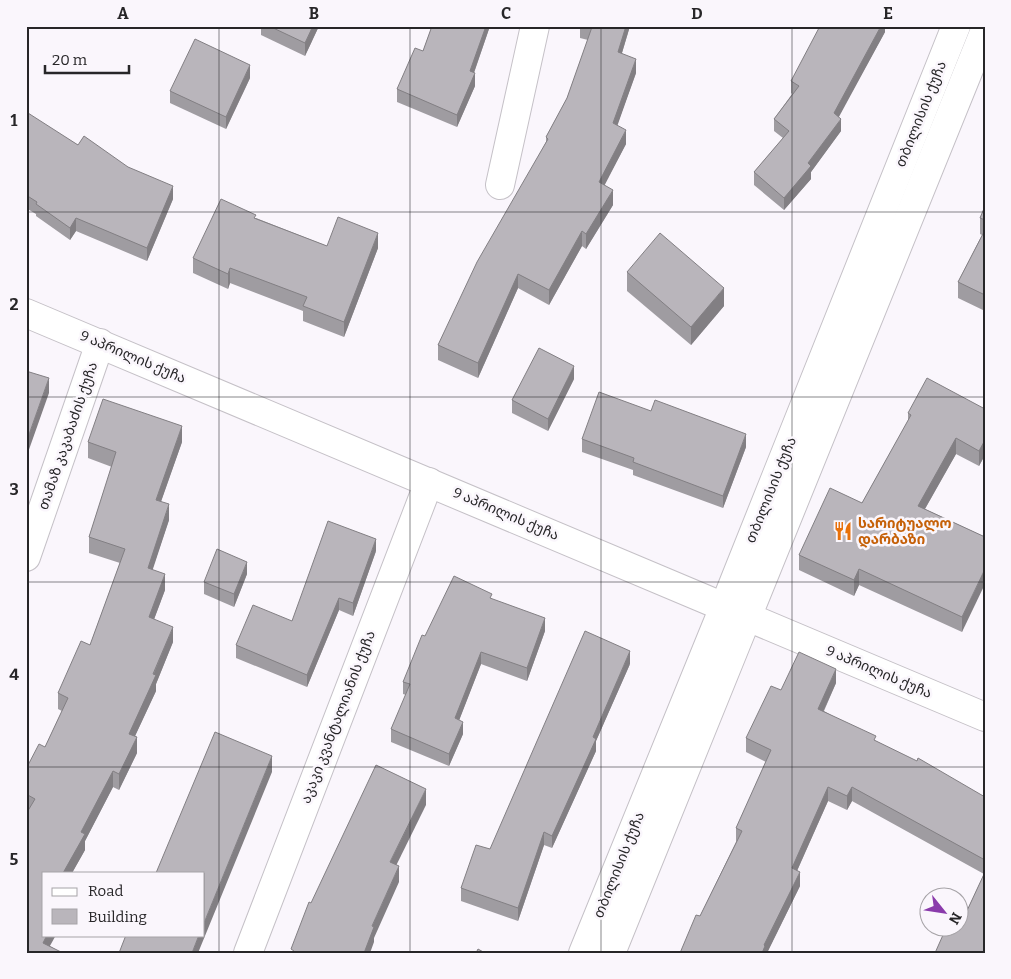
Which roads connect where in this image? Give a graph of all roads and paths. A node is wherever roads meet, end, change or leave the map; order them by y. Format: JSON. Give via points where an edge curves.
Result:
{"nodes":[{"id":1,"x":535,"y":26,"type":"edge"},
{"id":2,"x":956,"y":26,"type":"edge"},
{"id":3,"x":985,"y":30,"type":"edge"},
{"id":4,"x":500,"y":185,"type":"dead end"},
{"id":5,"x":26,"y":313,"type":"edge"},
{"id":6,"x":100,"y":343,"type":"junction"},
{"id":7,"x":429,"y":482,"type":"junction"},
{"id":8,"x":26,"y":557,"type":"edge"},
{"id":9,"x":736,"y":612,"type":"junction"},
{"id":10,"x":985,"y":718,"type":"edge"},
{"id":11,"x":248,"y":953,"type":"edge"},
{"id":12,"x":583,"y":953,"type":"edge"},
{"id":13,"x":611,"y":953,"type":"edge"}],
"edges":[{"from":1,"to":4,"type":"street"},
{"from":2,"to":9,"type":"street","name":"თბილისის ქუჩა"},
{"from":3,"to":9,"type":"street","name":"თბილისის ქუჩა"},
{"from":5,"to":6,"type":"street","name":"9 აპრილის ქუჩა"},
{"from":6,"to":7,"type":"street","name":"9 აპრილის ქუჩა"},
{"from":6,"to":8,"type":"street","name":"თამაზ კაკაბაძის ქუჩა"},
{"from":7,"to":9,"type":"street","name":"9 აპრილის ქუჩა"},
{"from":7,"to":11,"type":"street","name":"აკაკი კვანტალიანის ქუჩა"},
{"from":9,"to":10,"type":"street","name":"9 აპრილის ქუჩა"},
{"from":9,"to":12,"type":"street","name":"თბილისის ქუჩა"},
{"from":9,"to":13,"type":"street","name":"თბილისის ქუჩა"}]}
